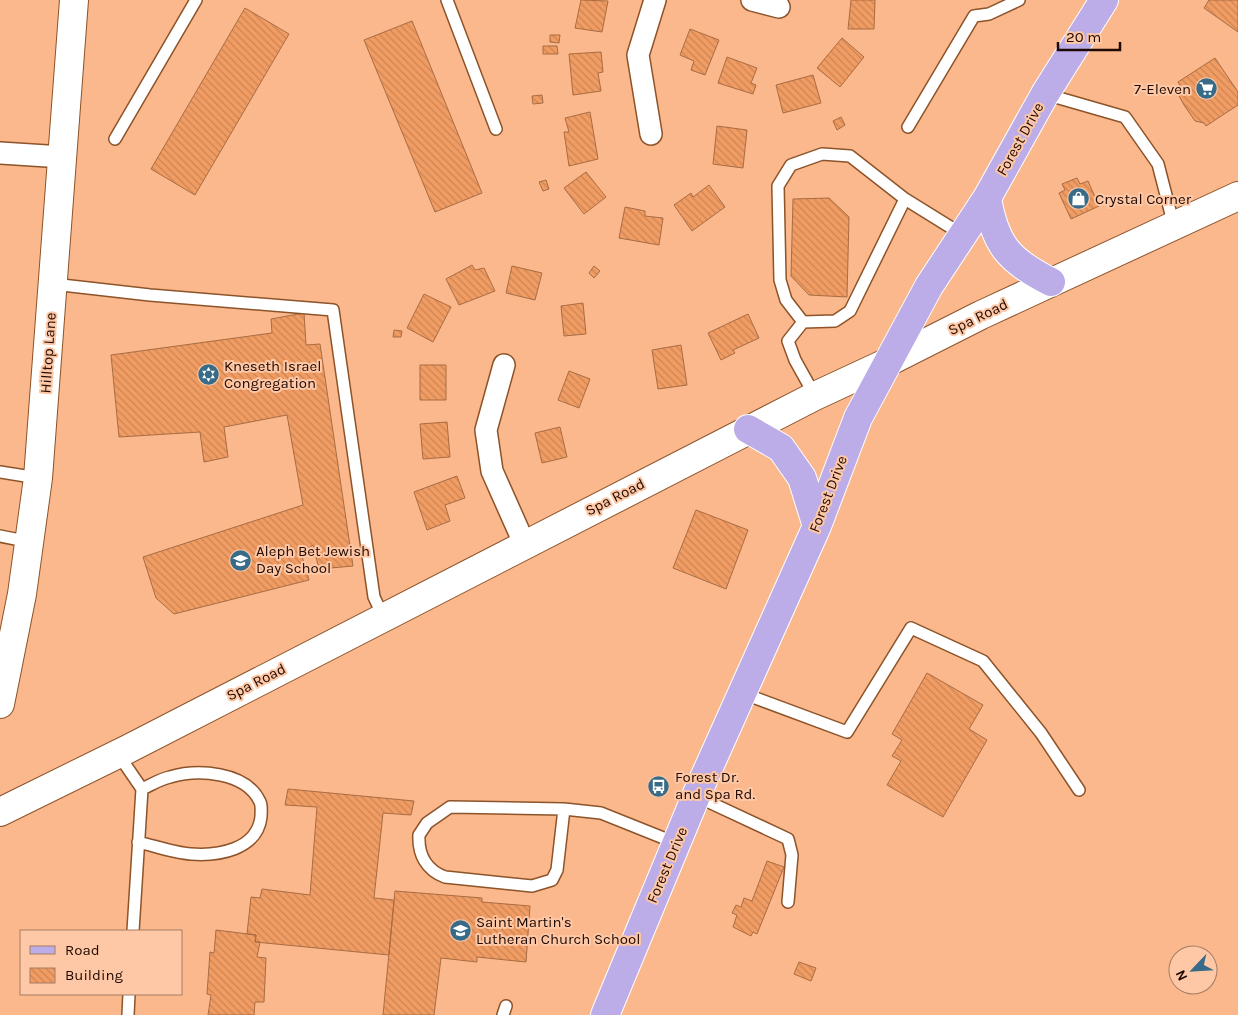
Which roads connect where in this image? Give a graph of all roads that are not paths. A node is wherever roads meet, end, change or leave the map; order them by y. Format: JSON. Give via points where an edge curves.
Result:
{"nodes":[{"id":1,"x":74,"y":0,"type":"edge"},
{"id":2,"x":196,"y":0,"type":"edge"},
{"id":3,"x":447,"y":0,"type":"edge"},
{"id":4,"x":655,"y":0,"type":"edge"},
{"id":5,"x":752,"y":0,"type":"edge"},
{"id":6,"x":1019,"y":0,"type":"edge"},
{"id":7,"x":1098,"y":4,"type":"edge"},
{"id":8,"x":779,"y":7,"type":"dead end"},
{"id":9,"x":1045,"y":94,"type":"junction"},
{"id":10,"x":908,"y":127,"type":"dead end"},
{"id":11,"x":496,"y":129,"type":"dead end"},
{"id":12,"x":651,"y":134,"type":"dead end"},
{"id":13,"x":114,"y":139,"type":"dead end"},
{"id":14,"x":0,"y":153,"type":"edge"},
{"id":15,"x":63,"y":157,"type":"junction"},
{"id":16,"x":1238,"y":196,"type":"edge"},
{"id":17,"x":987,"y":198,"type":"junction"},
{"id":18,"x":905,"y":199,"type":"junction"},
{"id":19,"x":1174,"y":226,"type":"junction"},
{"id":20,"x":963,"y":235,"type":"junction"},
{"id":21,"x":1051,"y":282,"type":"junction"},
{"id":22,"x":53,"y":284,"type":"junction"},
{"id":23,"x":803,"y":322,"type":"junction"},
{"id":24,"x":886,"y":363,"type":"junction"},
{"id":25,"x":504,"y":365,"type":"dead end"},
{"id":26,"x":815,"y":396,"type":"junction"},
{"id":27,"x":748,"y":429,"type":"junction"},
{"id":28,"x":0,"y":472,"type":"edge"},
{"id":29,"x":38,"y":478,"type":"junction"},
{"id":30,"x":817,"y":526,"type":"junction"},
{"id":31,"x":0,"y":536,"type":"edge"},
{"id":32,"x":30,"y":542,"type":"junction"},
{"id":33,"x":524,"y":543,"type":"junction"},
{"id":34,"x":383,"y":616,"type":"junction"},
{"id":35,"x":742,"y":693,"type":"junction"},
{"id":36,"x":0,"y":704,"type":"edge"},
{"id":37,"x":118,"y":754,"type":"junction"},
{"id":38,"x":142,"y":789,"type":"junction"},
{"id":39,"x":1079,"y":790,"type":"dead end"},
{"id":40,"x":696,"y":796,"type":"junction"},
{"id":41,"x":564,"y":809,"type":"junction"},
{"id":42,"x":0,"y":812,"type":"edge"},
{"id":43,"x":138,"y":842,"type":"junction"},
{"id":44,"x":676,"y":843,"type":"junction"},
{"id":45,"x":788,"y":902,"type":"dead end"},
{"id":46,"x":133,"y":930,"type":"edge"},
{"id":47,"x":129,"y":995,"type":"edge"},
{"id":48,"x":128,"y":1015,"type":"edge"},
{"id":49,"x":605,"y":1015,"type":"edge"}],
"edges":[{"from":1,"to":15,"type":"street","name":"Hilltop Lane"},
{"from":2,"to":13,"type":"lane"},
{"from":3,"to":11,"type":"lane"},
{"from":4,"to":12,"type":"street","via":[[638,55]]},
{"from":5,"to":8,"type":"street"},
{"from":6,"to":10,"type":"lane","via":[[989,14],[974,16]]},
{"from":7,"to":9,"type":"main road","name":"Forest Drive"},
{"from":9,"to":17,"type":"main road","name":"Forest Drive"},
{"from":9,"to":19,"type":"lane","via":[[1125,117],[1158,164]]},
{"from":14,"to":15,"type":"street"},
{"from":15,"to":22,"type":"street","name":"Hilltop Lane"},
{"from":16,"to":19,"type":"street","name":"Spa Road"},
{"from":17,"to":20,"type":"main road","name":"Forest Drive"},
{"from":17,"to":21,"type":"main road","via":[[991,219],[1007,251],[1026,270]]},
{"from":18,"to":20,"type":"lane"},
{"from":18,"to":23,"type":"lane","via":[[850,311],[835,321]]},
{"from":18,"to":23,"type":"lane","via":[[850,156],[822,154],[791,165],[778,186],[780,280],[786,300]]},
{"from":19,"to":21,"type":"street","name":"Spa Road"},
{"from":20,"to":24,"type":"main road","name":"Forest Drive","via":[[929,286]]},
{"from":21,"to":24,"type":"street","name":"Spa Road"},
{"from":22,"to":29,"type":"street","name":"Hilltop Lane"},
{"from":22,"to":34,"type":"lane","via":[[333,310],[374,597]]},
{"from":23,"to":26,"type":"lane","via":[[788,341]]},
{"from":24,"to":26,"type":"street","name":"Spa Road"},
{"from":24,"to":30,"type":"main road","name":"Forest Drive","via":[[858,418]]},
{"from":25,"to":33,"type":"street","via":[[486,430],[492,471]]},
{"from":26,"to":27,"type":"street","name":"Spa Road"},
{"from":27,"to":30,"type":"main road","via":[[781,448],[802,478]]},
{"from":27,"to":33,"type":"street","name":"Spa Road"},
{"from":28,"to":29,"type":"lane"},
{"from":29,"to":32,"type":"street","name":"Hilltop Lane"},
{"from":30,"to":35,"type":"main road","name":"Forest Drive"},
{"from":31,"to":32,"type":"lane"},
{"from":32,"to":36,"type":"street","name":"Hilltop Lane"},
{"from":33,"to":34,"type":"street","name":"Spa Road"},
{"from":34,"to":37,"type":"street","name":"Spa Road"},
{"from":35,"to":39,"type":"lane","via":[[847,732],[911,628],[983,661],[1041,733]]},
{"from":35,"to":40,"type":"main road","name":"Forest Drive"},
{"from":37,"to":38,"type":"lane"},
{"from":37,"to":42,"type":"street","name":"Spa Road"},
{"from":38,"to":43,"type":"lane"},
{"from":38,"to":43,"type":"lane","via":[[168,777],[212,774],[227,777],[248,788],[260,802],[261,811],[256,833],[239,848],[224,852],[190,854]]},
{"from":40,"to":44,"type":"main road","name":"Forest Drive"},
{"from":40,"to":45,"type":"lane","via":[[788,839],[792,855]]},
{"from":41,"to":41,"type":"lane","via":[[450,807],[427,823],[419,834],[422,858],[435,873],[445,877],[532,886],[542,884],[552,880],[557,870]]},
{"from":41,"to":44,"type":"lane","via":[[601,813]]},
{"from":43,"to":46,"type":"lane"},
{"from":44,"to":49,"type":"main road","name":"Forest Drive"},
{"from":47,"to":48,"type":"lane"}]}
